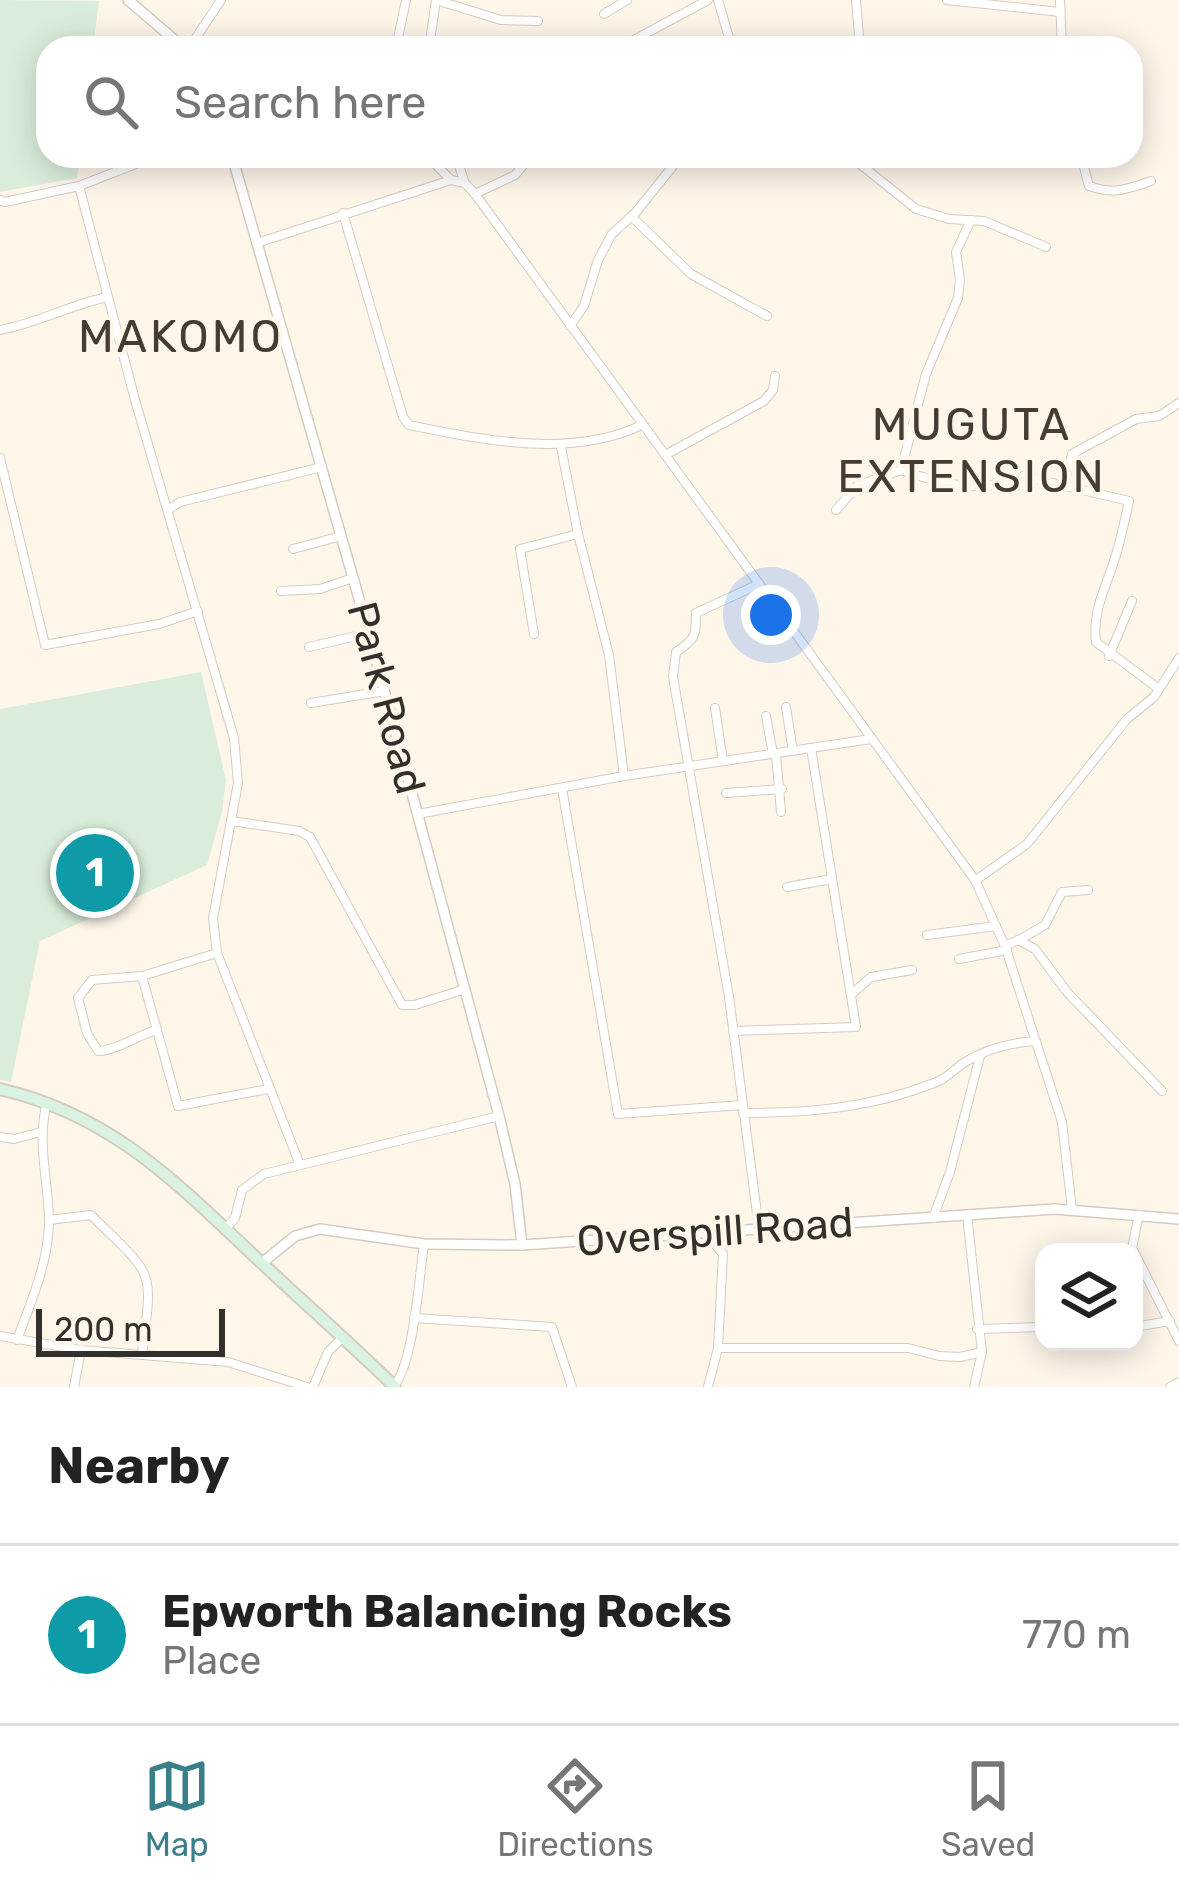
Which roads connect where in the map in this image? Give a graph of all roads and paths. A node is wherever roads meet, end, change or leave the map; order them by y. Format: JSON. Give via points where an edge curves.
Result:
{"nodes":[{"id":1,"x":221,"y":0,"type":"edge"},
{"id":2,"x":406,"y":0,"type":"edge"},
{"id":3,"x":627,"y":0,"type":"edge"},
{"id":4,"x":708,"y":0,"type":"edge"},
{"id":5,"x":718,"y":0,"type":"edge"},
{"id":6,"x":856,"y":0,"type":"edge"},
{"id":7,"x":947,"y":0,"type":"edge"},
{"id":8,"x":1060,"y":0,"type":"edge"},
{"id":9,"x":134,"y":1,"type":"edge"},
{"id":10,"x":1060,"y":12,"type":"junction"},
{"id":11,"x":604,"y":14,"type":"dead end"},
{"id":12,"x":538,"y":21,"type":"dead end"},
{"id":13,"x":177,"y":36,"type":"edge"},
{"id":14,"x":196,"y":36,"type":"edge"},
{"id":15,"x":398,"y":36,"type":"edge"},
{"id":16,"x":431,"y":36,"type":"edge"},
{"id":17,"x":641,"y":36,"type":"edge"},
{"id":18,"x":728,"y":36,"type":"edge"},
{"id":19,"x":859,"y":36,"type":"edge"},
{"id":20,"x":1061,"y":36,"type":"edge"},
{"id":21,"x":125,"y":168,"type":"edge"},
{"id":22,"x":235,"y":168,"type":"edge"},
{"id":23,"x":439,"y":168,"type":"edge"},
{"id":24,"x":460,"y":168,"type":"edge"},
{"id":25,"x":521,"y":168,"type":"edge"},
{"id":26,"x":671,"y":168,"type":"edge"},
{"id":27,"x":865,"y":168,"type":"edge"},
{"id":28,"x":1084,"y":168,"type":"edge"},
{"id":29,"x":451,"y":180,"type":"junction"},
{"id":30,"x":1151,"y":181,"type":"dead end"},
{"id":31,"x":465,"y":182,"type":"junction"},
{"id":32,"x":79,"y":186,"type":"junction"},
{"id":33,"x":475,"y":194,"type":"junction"},
{"id":34,"x":0,"y":200,"type":"edge"},
{"id":35,"x":343,"y":213,"type":"junction"},
{"id":36,"x":632,"y":217,"type":"junction"},
{"id":37,"x":971,"y":220,"type":"junction"},
{"id":38,"x":257,"y":243,"type":"junction"},
{"id":39,"x":1046,"y":247,"type":"dead end"},
{"id":40,"x":107,"y":297,"type":"junction"},
{"id":41,"x":767,"y":316,"type":"dead end"},
{"id":42,"x":570,"y":326,"type":"junction"},
{"id":43,"x":0,"y":330,"type":"edge"},
{"id":44,"x":775,"y":376,"type":"dead end"},
{"id":45,"x":1179,"y":403,"type":"edge"},
{"id":46,"x":642,"y":425,"type":"junction"},
{"id":47,"x":561,"y":447,"type":"junction"},
{"id":48,"x":665,"y":455,"type":"junction"},
{"id":49,"x":0,"y":458,"type":"edge"},
{"id":50,"x":322,"y":467,"type":"junction"},
{"id":51,"x":901,"y":470,"type":"junction"},
{"id":52,"x":1064,"y":485,"type":"junction"},
{"id":53,"x":168,"y":510,"type":"junction"},
{"id":54,"x":836,"y":510,"type":"dead end"},
{"id":55,"x":578,"y":534,"type":"junction"},
{"id":56,"x":341,"y":536,"type":"junction"},
{"id":57,"x":293,"y":549,"type":"dead end"},
{"id":58,"x":353,"y":578,"type":"junction"},
{"id":59,"x":759,"y":584,"type":"junction"},
{"id":60,"x":281,"y":591,"type":"dead end"},
{"id":61,"x":1132,"y":601,"type":"dead end"},
{"id":62,"x":198,"y":611,"type":"junction"},
{"id":63,"x":369,"y":634,"type":"junction"},
{"id":64,"x":534,"y":634,"type":"dead end"},
{"id":65,"x":309,"y":647,"type":"dead end"},
{"id":66,"x":1109,"y":656,"type":"junction"},
{"id":67,"x":1179,"y":658,"type":"edge"},
{"id":68,"x":1159,"y":689,"type":"junction"},
{"id":69,"x":385,"y":692,"type":"junction"},
{"id":70,"x":311,"y":704,"type":"dead end"},
{"id":71,"x":786,"y":707,"type":"dead end"},
{"id":72,"x":715,"y":708,"type":"dead end"},
{"id":73,"x":766,"y":716,"type":"dead end"},
{"id":74,"x":871,"y":739,"type":"junction"},
{"id":75,"x":812,"y":748,"type":"junction"},
{"id":76,"x":793,"y":751,"type":"junction"},
{"id":77,"x":775,"y":754,"type":"junction"},
{"id":78,"x":723,"y":761,"type":"junction"},
{"id":79,"x":688,"y":766,"type":"junction"},
{"id":80,"x":624,"y":776,"type":"junction"},
{"id":81,"x":562,"y":788,"type":"junction"},
{"id":82,"x":782,"y":789,"type":"junction"},
{"id":83,"x":726,"y":793,"type":"dead end"},
{"id":84,"x":781,"y":812,"type":"dead end"},
{"id":85,"x":418,"y":814,"type":"junction"},
{"id":86,"x":232,"y":821,"type":"junction"},
{"id":87,"x":833,"y":879,"type":"junction"},
{"id":88,"x":975,"y":880,"type":"junction"},
{"id":89,"x":787,"y":887,"type":"dead end"},
{"id":90,"x":1088,"y":890,"type":"dead end"},
{"id":91,"x":996,"y":926,"type":"junction"},
{"id":92,"x":927,"y":935,"type":"dead end"},
{"id":93,"x":1018,"y":940,"type":"junction"},
{"id":94,"x":1006,"y":948,"type":"junction"},
{"id":95,"x":218,"y":953,"type":"junction"},
{"id":96,"x":959,"y":959,"type":"dead end"},
{"id":97,"x":912,"y":970,"type":"dead end"},
{"id":98,"x":142,"y":976,"type":"junction"},
{"id":99,"x":465,"y":989,"type":"junction"},
{"id":100,"x":853,"y":994,"type":"junction"},
{"id":101,"x":156,"y":1030,"type":"junction"},
{"id":102,"x":734,"y":1031,"type":"junction"},
{"id":103,"x":1035,"y":1041,"type":"junction"},
{"id":104,"x":980,"y":1055,"type":"junction"},
{"id":105,"x":0,"y":1089,"type":"edge"},
{"id":106,"x":268,"y":1089,"type":"junction"},
{"id":107,"x":1162,"y":1091,"type":"dead end"},
{"id":108,"x":47,"y":1102,"type":"junction"},
{"id":109,"x":742,"y":1109,"type":"junction"},
{"id":110,"x":499,"y":1116,"type":"junction"},
{"id":111,"x":41,"y":1132,"type":"junction"},
{"id":112,"x":0,"y":1137,"type":"edge"},
{"id":113,"x":300,"y":1165,"type":"junction"},
{"id":114,"x":1072,"y":1209,"type":"junction"},
{"id":115,"x":1139,"y":1214,"type":"junction"},
{"id":116,"x":967,"y":1215,"type":"junction"},
{"id":117,"x":933,"y":1218,"type":"junction"},
{"id":118,"x":1179,"y":1219,"type":"edge"},
{"id":119,"x":49,"y":1220,"type":"junction"},
{"id":120,"x":227,"y":1227,"type":"junction"},
{"id":121,"x":759,"y":1229,"type":"junction"},
{"id":122,"x":706,"y":1234,"type":"junction"},
{"id":123,"x":424,"y":1244,"type":"junction"},
{"id":124,"x":522,"y":1244,"type":"junction"},
{"id":125,"x":262,"y":1263,"type":"junction"},
{"id":126,"x":414,"y":1318,"type":"junction"},
{"id":127,"x":1170,"y":1321,"type":"junction"},
{"id":128,"x":1143,"y":1326,"type":"edge"},
{"id":129,"x":1035,"y":1327,"type":"edge"},
{"id":130,"x":977,"y":1329,"type":"junction"},
{"id":131,"x":0,"y":1336,"type":"edge"},
{"id":132,"x":343,"y":1337,"type":"junction"},
{"id":133,"x":17,"y":1340,"type":"junction"},
{"id":134,"x":1179,"y":1341,"type":"edge"},
{"id":135,"x":718,"y":1348,"type":"junction"},
{"id":136,"x":81,"y":1350,"type":"junction"},
{"id":137,"x":982,"y":1352,"type":"junction"},
{"id":138,"x":142,"y":1353,"type":"junction"},
{"id":139,"x":1179,"y":1382,"type":"edge"},
{"id":140,"x":395,"y":1386,"type":"edge"},
{"id":141,"x":74,"y":1387,"type":"edge"},
{"id":142,"x":310,"y":1387,"type":"edge"},
{"id":143,"x":572,"y":1387,"type":"edge"},
{"id":144,"x":708,"y":1387,"type":"edge"},
{"id":145,"x":974,"y":1387,"type":"edge"},
{"id":146,"x":1170,"y":1387,"type":"edge"}],
"edges":[{"from":1,"to":14,"type":"street"},
{"from":2,"to":15,"type":"street"},
{"from":3,"to":11,"type":"street"},
{"from":4,"to":17,"type":"street"},
{"from":5,"to":18,"type":"street"},
{"from":6,"to":19,"type":"street"},
{"from":7,"to":10,"type":"street"},
{"from":8,"to":10,"type":"street"},
{"from":9,"to":13,"type":"street"},
{"from":10,"to":20,"type":"street"},
{"from":12,"to":16,"type":"street","via":[[501,20],[436,0]]},
{"from":21,"to":32,"type":"street"},
{"from":22,"to":38,"type":"street","name":"Park Road"},
{"from":23,"to":29,"type":"street"},
{"from":24,"to":31,"type":"street"},
{"from":25,"to":33,"type":"street"},
{"from":26,"to":36,"type":"street"},
{"from":27,"to":37,"type":"street","via":[[914,208]]},
{"from":28,"to":30,"type":"street","via":[[1089,186],[1103,191]]},
{"from":29,"to":31,"type":"street"},
{"from":29,"to":35,"type":"street"},
{"from":31,"to":33,"type":"street"},
{"from":32,"to":34,"type":"street"},
{"from":32,"to":40,"type":"street"},
{"from":33,"to":42,"type":"street"},
{"from":35,"to":38,"type":"street"},
{"from":35,"to":47,"type":"street","via":[[409,425]]},
{"from":36,"to":41,"type":"street","via":[[691,274]]},
{"from":36,"to":42,"type":"street","via":[[604,248]]},
{"from":37,"to":39,"type":"street"},
{"from":37,"to":51,"type":"street","via":[[956,252],[958,298],[926,374]]},
{"from":38,"to":50,"type":"street","name":"Park Road"},
{"from":40,"to":43,"type":"street"},
{"from":40,"to":53,"type":"street"},
{"from":42,"to":46,"type":"street"},
{"from":44,"to":48,"type":"street","via":[[764,401]]},
{"from":45,"to":52,"type":"street","via":[[1072,454]]},
{"from":46,"to":47,"type":"street"},
{"from":46,"to":48,"type":"street"},
{"from":47,"to":55,"type":"street"},
{"from":48,"to":59,"type":"street"},
{"from":49,"to":62,"type":"street","via":[[45,644]]},
{"from":50,"to":53,"type":"street"},
{"from":50,"to":56,"type":"street","name":"Park Road"},
{"from":51,"to":52,"type":"street","via":[[957,486],[1024,476]]},
{"from":51,"to":54,"type":"street","via":[[857,486]]},
{"from":52,"to":66,"type":"street","via":[[1130,501],[1094,625]]},
{"from":53,"to":62,"type":"street"},
{"from":55,"to":64,"type":"street","via":[[520,549]]},
{"from":55,"to":80,"type":"street","via":[[607,646]]},
{"from":56,"to":57,"type":"street"},
{"from":56,"to":58,"type":"street","name":"Park Road"},
{"from":58,"to":60,"type":"street"},
{"from":58,"to":63,"type":"street","name":"Park Road"},
{"from":59,"to":74,"type":"street"},
{"from":59,"to":79,"type":"street","via":[[698,611],[694,640],[676,652]]},
{"from":61,"to":66,"type":"street"},
{"from":62,"to":86,"type":"street","via":[[234,737]]},
{"from":63,"to":65,"type":"street"},
{"from":63,"to":69,"type":"street","name":"Park Road"},
{"from":66,"to":68,"type":"street"},
{"from":67,"to":68,"type":"street"},
{"from":68,"to":88,"type":"street","via":[[1027,844]]},
{"from":69,"to":70,"type":"street"},
{"from":69,"to":85,"type":"street","name":"Park Road"},
{"from":71,"to":76,"type":"street"},
{"from":72,"to":78,"type":"street"},
{"from":73,"to":77,"type":"street"},
{"from":74,"to":75,"type":"street"},
{"from":74,"to":88,"type":"street"},
{"from":75,"to":76,"type":"street"},
{"from":75,"to":87,"type":"street"},
{"from":76,"to":77,"type":"street"},
{"from":77,"to":78,"type":"street"},
{"from":77,"to":82,"type":"street"},
{"from":78,"to":79,"type":"street"},
{"from":79,"to":80,"type":"street"},
{"from":79,"to":102,"type":"street"},
{"from":80,"to":81,"type":"street"},
{"from":81,"to":85,"type":"street"},
{"from":81,"to":109,"type":"street","via":[[618,1114]]},
{"from":82,"to":83,"type":"street"},
{"from":82,"to":84,"type":"street"},
{"from":85,"to":99,"type":"street","name":"Park Road"},
{"from":86,"to":95,"type":"street","via":[[213,918]]},
{"from":86,"to":99,"type":"street","via":[[310,837],[402,1005]]},
{"from":87,"to":89,"type":"street"},
{"from":87,"to":100,"type":"street"},
{"from":88,"to":91,"type":"street"},
{"from":90,"to":93,"type":"street","via":[[1061,892],[1045,925]]},
{"from":91,"to":92,"type":"street"},
{"from":91,"to":94,"type":"street"},
{"from":93,"to":94,"type":"street"},
{"from":93,"to":107,"type":"street","via":[[1035,949]]},
{"from":94,"to":96,"type":"street"},
{"from":94,"to":103,"type":"street"},
{"from":95,"to":98,"type":"street"},
{"from":95,"to":106,"type":"street"},
{"from":97,"to":100,"type":"street","via":[[871,977]]},
{"from":98,"to":101,"type":"street"},
{"from":98,"to":101,"type":"street","via":[[92,980],[78,998],[87,1033],[98,1052],[109,1052]]},
{"from":99,"to":110,"type":"street","name":"Park Road"},
{"from":100,"to":102,"type":"street","via":[[856,1027]]},
{"from":101,"to":106,"type":"street","via":[[178,1106]]},
{"from":102,"to":109,"type":"street"},
{"from":103,"to":104,"type":"street"},
{"from":103,"to":114,"type":"street","via":[[1061,1123]]},
{"from":104,"to":109,"type":"street","via":[[936,1083],[861,1106]]},
{"from":104,"to":117,"type":"street"},
{"from":105,"to":108,"type":"main road"},
{"from":106,"to":113,"type":"street"},
{"from":108,"to":111,"type":"street"},
{"from":108,"to":120,"type":"main road","via":[[160,1166]]},
{"from":109,"to":121,"type":"street"},
{"from":110,"to":113,"type":"street"},
{"from":110,"to":124,"type":"street","name":"Park Road"},
{"from":111,"to":112,"type":"street"},
{"from":111,"to":119,"type":"street"},
{"from":113,"to":120,"type":"street","via":[[246,1186]]},
{"from":114,"to":115,"type":"street","name":"Overspill Road"},
{"from":114,"to":116,"type":"street","name":"Overspill Road"},
{"from":115,"to":118,"type":"street","name":"Overspill Road"},
{"from":115,"to":127,"type":"street","via":[[1132,1249]]},
{"from":116,"to":117,"type":"street","name":"Overspill Road"},
{"from":116,"to":130,"type":"street"},
{"from":117,"to":121,"type":"street","name":"Overspill Road"},
{"from":119,"to":133,"type":"street","via":[[47,1254]]},
{"from":119,"to":138,"type":"street","via":[[92,1215],[145,1269]]},
{"from":120,"to":125,"type":"main road"},
{"from":121,"to":122,"type":"street","name":"Overspill Road"},
{"from":122,"to":124,"type":"street","name":"Overspill Road"},
{"from":122,"to":135,"type":"street","via":[[724,1254]]},
{"from":123,"to":124,"type":"street","name":"Overspill Road"},
{"from":123,"to":125,"type":"street","name":"Overspill Road","via":[[320,1229],[295,1236]]},
{"from":123,"to":126,"type":"street"},
{"from":125,"to":132,"type":"main road"},
{"from":126,"to":140,"type":"street"},
{"from":126,"to":143,"type":"street","via":[[552,1327]]},
{"from":127,"to":128,"type":"street"},
{"from":127,"to":134,"type":"street"},
{"from":129,"to":130,"type":"street"},
{"from":130,"to":137,"type":"street"},
{"from":131,"to":133,"type":"street"},
{"from":132,"to":140,"type":"main road"},
{"from":132,"to":142,"type":"street"},
{"from":133,"to":136,"type":"street"},
{"from":135,"to":137,"type":"street"},
{"from":135,"to":144,"type":"street"},
{"from":136,"to":138,"type":"street"},
{"from":136,"to":141,"type":"street"},
{"from":137,"to":145,"type":"street"},
{"from":138,"to":142,"type":"street","via":[[228,1362]]},
{"from":139,"to":146,"type":"street"}]}
